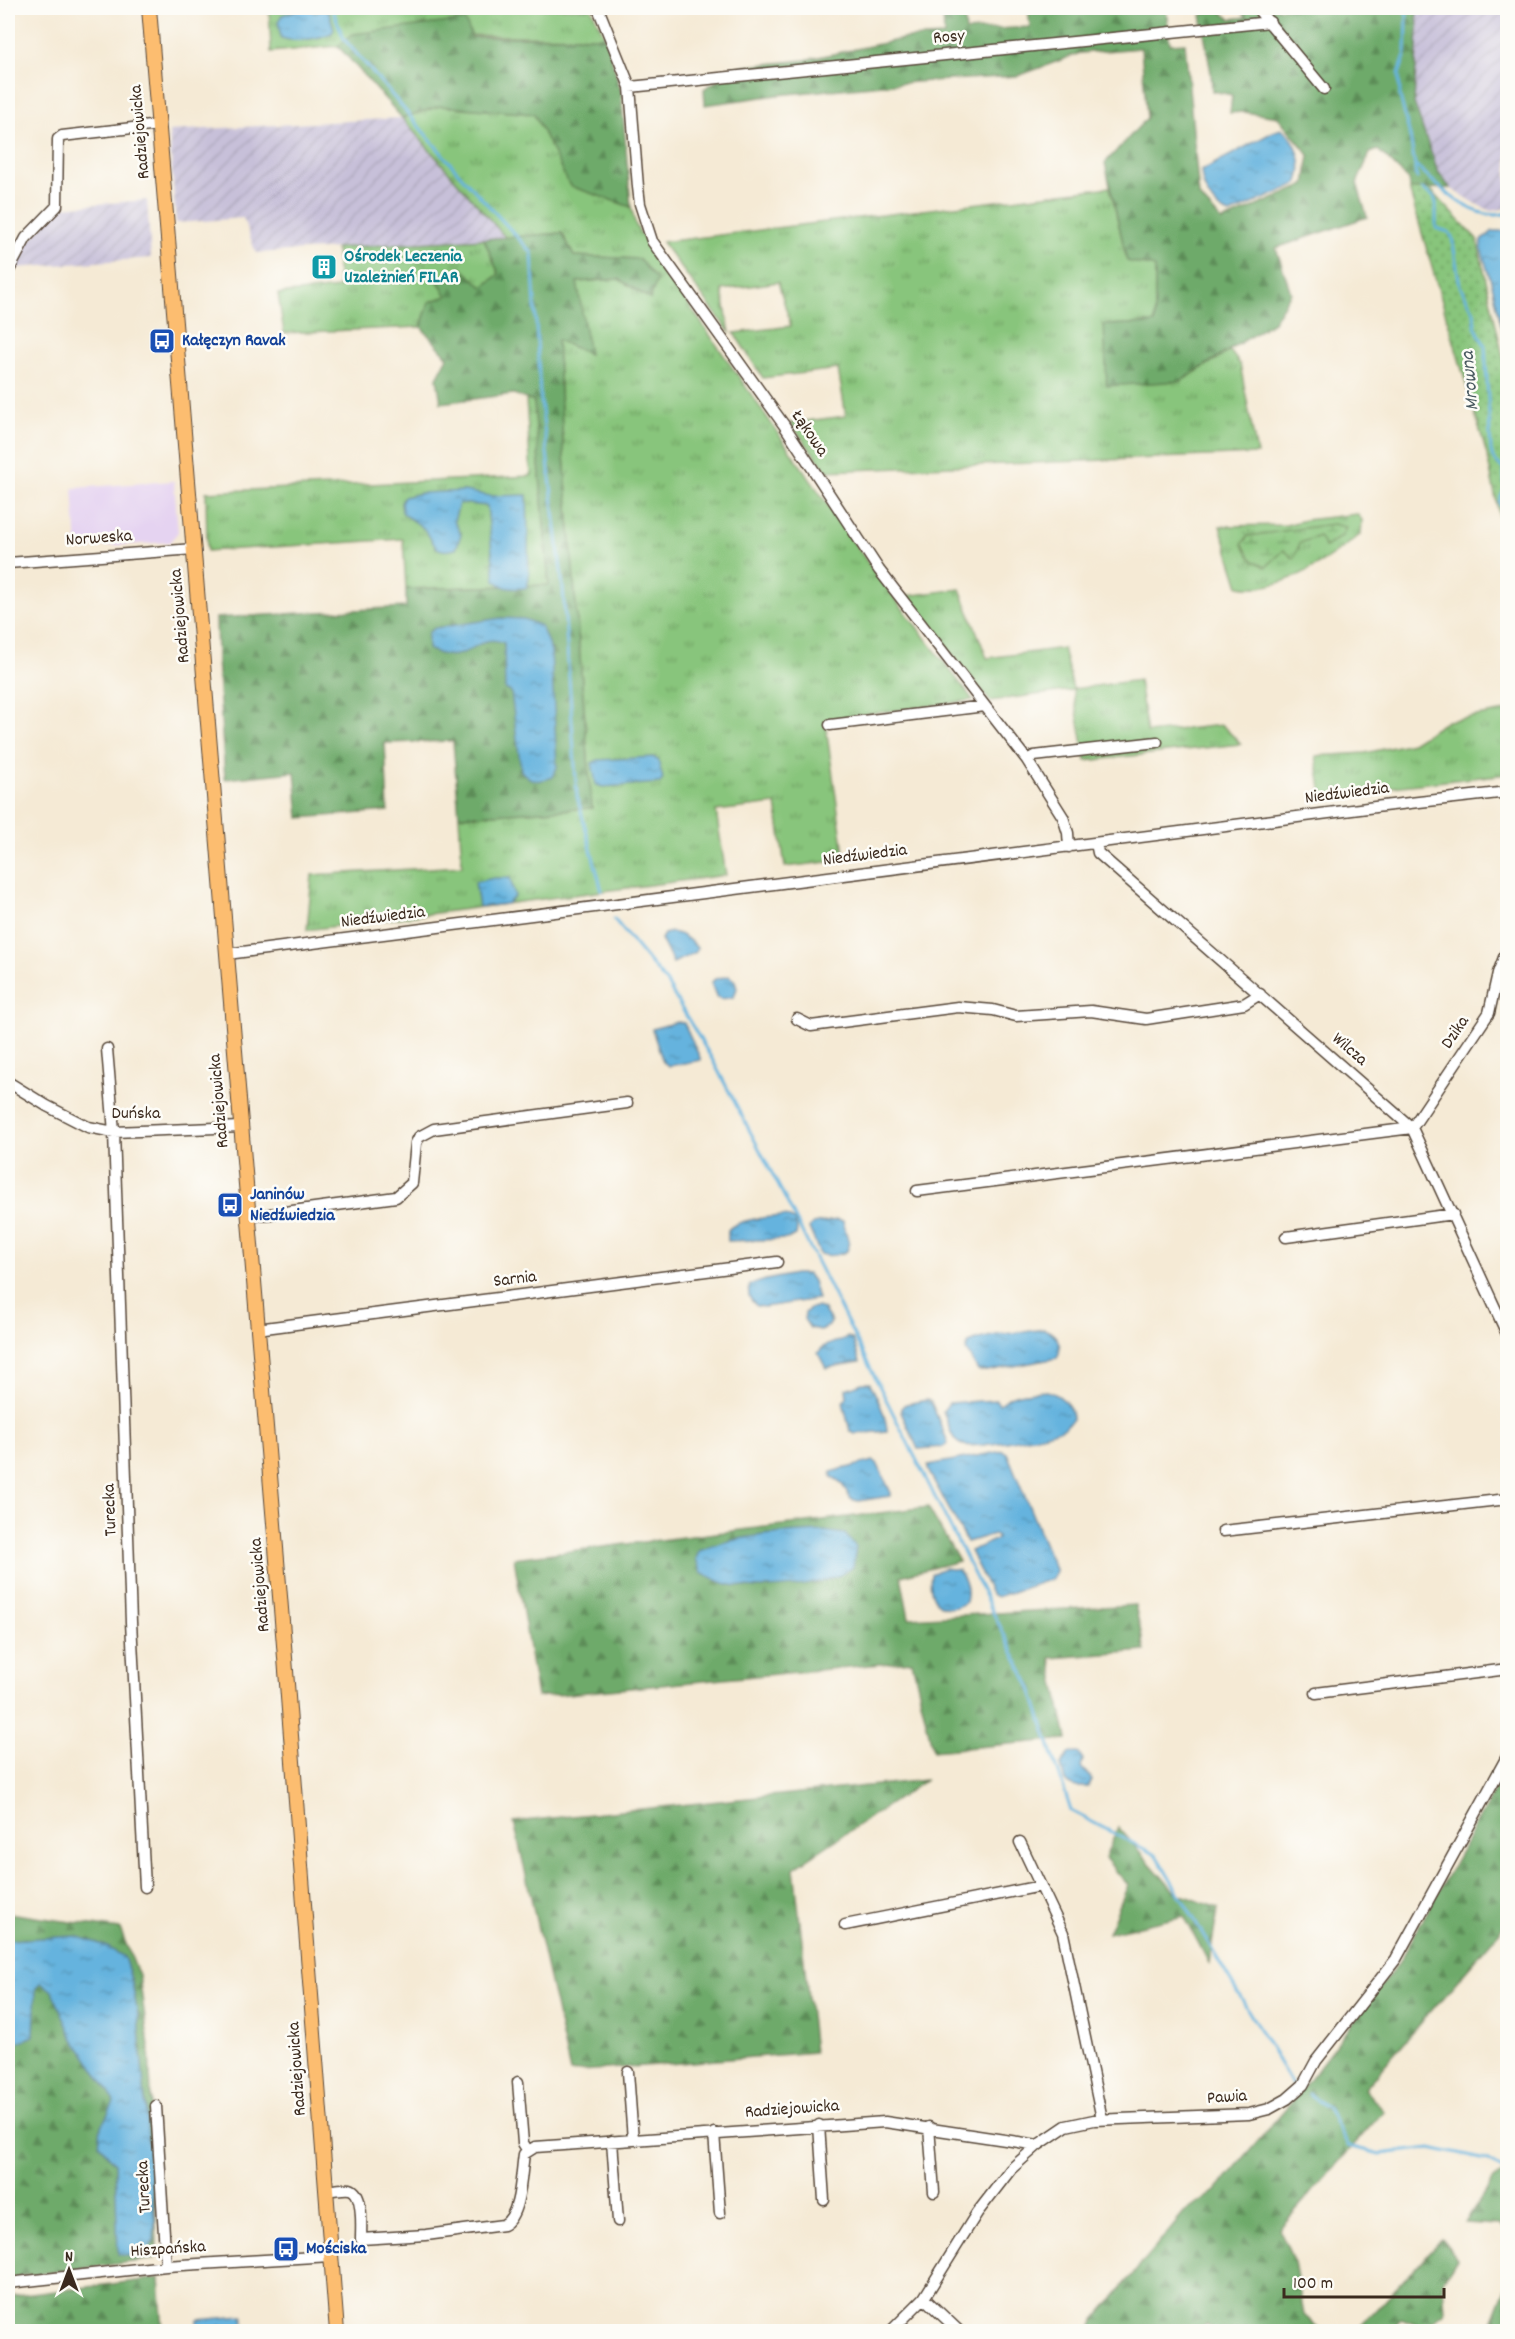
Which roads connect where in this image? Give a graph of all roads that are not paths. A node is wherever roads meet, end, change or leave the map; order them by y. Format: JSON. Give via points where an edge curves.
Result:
{"nodes":[{"id":1,"x":149,"y":8,"type":"edge"},
{"id":2,"x":598,"y":8,"type":"edge"},
{"id":3,"x":1257,"y":8,"type":"edge"},
{"id":4,"x":1270,"y":22,"type":"junction"},
{"id":5,"x":630,"y":87,"type":"junction"},
{"id":6,"x":1324,"y":89,"type":"dead end"},
{"id":7,"x":159,"y":125,"type":"junction"},
{"id":8,"x":8,"y":272,"type":"edge"},
{"id":9,"x":194,"y":549,"type":"junction"},
{"id":10,"x":8,"y":562,"type":"edge"},
{"id":11,"x":984,"y":706,"type":"junction"},
{"id":12,"x":830,"y":725,"type":"dead end"},
{"id":13,"x":1157,"y":742,"type":"dead end"},
{"id":14,"x":1027,"y":760,"type":"junction"},
{"id":15,"x":1508,"y":792,"type":"edge"},
{"id":16,"x":1096,"y":843,"type":"junction"},
{"id":17,"x":1069,"y":847,"type":"junction"},
{"id":18,"x":1508,"y":947,"type":"edge"},
{"id":19,"x":227,"y":954,"type":"junction"},
{"id":20,"x":1260,"y":994,"type":"junction"},
{"id":21,"x":797,"y":1019,"type":"dead end"},
{"id":22,"x":107,"y":1049,"type":"dead end"},
{"id":23,"x":8,"y":1082,"type":"edge"},
{"id":24,"x":627,"y":1103,"type":"dead end"},
{"id":25,"x":240,"y":1127,"type":"junction"},
{"id":26,"x":1412,"y":1128,"type":"junction"},
{"id":27,"x":114,"y":1132,"type":"junction"},
{"id":28,"x":917,"y":1191,"type":"dead end"},
{"id":29,"x":1453,"y":1214,"type":"junction"},
{"id":30,"x":248,"y":1217,"type":"junction"},
{"id":31,"x":1286,"y":1237,"type":"dead end"},
{"id":32,"x":777,"y":1262,"type":"dead end"},
{"id":33,"x":257,"y":1329,"type":"junction"},
{"id":34,"x":1508,"y":1336,"type":"edge"},
{"id":35,"x":1508,"y":1499,"type":"edge"},
{"id":36,"x":1223,"y":1531,"type":"dead end"},
{"id":37,"x":1508,"y":1669,"type":"edge"},
{"id":38,"x":1316,"y":1693,"type":"dead end"},
{"id":39,"x":1508,"y":1755,"type":"edge"},
{"id":40,"x":1020,"y":1842,"type":"dead end"},
{"id":41,"x":1041,"y":1886,"type":"junction"},
{"id":42,"x":145,"y":1887,"type":"dead end"},
{"id":43,"x":845,"y":1925,"type":"dead end"},
{"id":44,"x":628,"y":2072,"type":"dead end"},
{"id":45,"x":518,"y":2082,"type":"dead end"},
{"id":46,"x":156,"y":2106,"type":"dead end"},
{"id":47,"x":1102,"y":2119,"type":"junction"},
{"id":48,"x":819,"y":2125,"type":"junction"},
{"id":49,"x":929,"y":2127,"type":"junction"},
{"id":50,"x":714,"y":2133,"type":"junction"},
{"id":51,"x":633,"y":2140,"type":"junction"},
{"id":52,"x":612,"y":2141,"type":"junction"},
{"id":53,"x":1038,"y":2145,"type":"junction"},
{"id":54,"x":528,"y":2151,"type":"junction"},
{"id":55,"x":326,"y":2191,"type":"junction"},
{"id":56,"x":934,"y":2192,"type":"dead end"},
{"id":57,"x":824,"y":2200,"type":"dead end"},
{"id":58,"x":720,"y":2213,"type":"dead end"},
{"id":59,"x":618,"y":2221,"type":"dead end"},
{"id":60,"x":331,"y":2256,"type":"junction"},
{"id":61,"x":166,"y":2266,"type":"junction"},
{"id":62,"x":8,"y":2283,"type":"edge"},
{"id":63,"x":924,"y":2298,"type":"junction"},
{"id":64,"x":337,"y":2331,"type":"edge"},
{"id":65,"x":890,"y":2331,"type":"edge"},
{"id":66,"x":960,"y":2331,"type":"edge"}],
"edges":[{"from":1,"to":7,"type":"main road","name":"Radziejowicka"},
{"from":2,"to":5,"type":"street","name":"Łąkowa"},
{"from":3,"to":4,"type":"street"},
{"from":4,"to":5,"type":"street","name":"Rosy"},
{"from":4,"to":6,"type":"street"},
{"from":5,"to":11,"type":"street","name":"Łąkowa","via":[[640,204],[652,241],[783,425],[879,570]]},
{"from":7,"to":8,"type":"street","via":[[57,139],[57,206],[26,238]]},
{"from":7,"to":9,"type":"main road","name":"Radziejowicka"},
{"from":9,"to":10,"type":"street","name":"Norweska"},
{"from":9,"to":19,"type":"main road","name":"Radziejowicka"},
{"from":11,"to":12,"type":"street"},
{"from":11,"to":14,"type":"street","name":"Łąkowa"},
{"from":13,"to":14,"type":"street","via":[[1034,756]]},
{"from":14,"to":17,"type":"street","name":"Łąkowa","via":[[1063,818]]},
{"from":15,"to":16,"type":"street","name":"Niedźwiedzia"},
{"from":16,"to":17,"type":"street","name":"Niedźwiedzia"},
{"from":16,"to":20,"type":"street","name":"Wilcza","via":[[1098,853]]},
{"from":17,"to":19,"type":"street","name":"Niedźwiedzia"},
{"from":18,"to":26,"type":"street","name":"Dzika","via":[[1489,1013]]},
{"from":19,"to":25,"type":"main road","name":"Radziejowicka"},
{"from":20,"to":21,"type":"street","via":[[1244,1004],[1146,1019],[1091,1011],[1024,1017],[958,1007],[811,1026]]},
{"from":20,"to":26,"type":"street","name":"Wilcza"},
{"from":22,"to":27,"type":"street","name":"Turecka"},
{"from":23,"to":27,"type":"street","name":"Duńska","via":[[88,1127]]},
{"from":24,"to":30,"type":"street","via":[[434,1129],[419,1137],[412,1184],[396,1197]]},
{"from":25,"to":27,"type":"street","name":"Duńska"},
{"from":25,"to":30,"type":"main road","name":"Radziejowicka"},
{"from":26,"to":28,"type":"street"},
{"from":26,"to":29,"type":"street","name":"Wilcza"},
{"from":27,"to":42,"type":"street","name":"Turecka","via":[[131,1622]]},
{"from":29,"to":31,"type":"street"},
{"from":29,"to":34,"type":"street","name":"Wilcza"},
{"from":30,"to":33,"type":"main road","name":"Radziejowicka"},
{"from":32,"to":33,"type":"street","name":"Sarnia"},
{"from":33,"to":55,"type":"main road","name":"Radziejowicka"},
{"from":35,"to":36,"type":"street"},
{"from":37,"to":38,"type":"street"},
{"from":39,"to":47,"type":"street","name":"Pawia","via":[[1396,1959],[1316,2061],[1303,2085],[1269,2109],[1249,2114]]},
{"from":40,"to":41,"type":"street"},
{"from":41,"to":43,"type":"street"},
{"from":41,"to":47,"type":"street","via":[[1063,1933]]},
{"from":44,"to":51,"type":"street"},
{"from":45,"to":54,"type":"street","via":[[523,2143]]},
{"from":46,"to":61,"type":"street","name":"Turecka"},
{"from":47,"to":53,"type":"street","name":"Pawia","via":[[1065,2126]]},
{"from":48,"to":49,"type":"street","name":"Radziejowicka","via":[[885,2122]]},
{"from":48,"to":50,"type":"street","name":"Radziejowicka"},
{"from":48,"to":57,"type":"street"},
{"from":49,"to":53,"type":"street","name":"Radziejowicka"},
{"from":49,"to":56,"type":"street"},
{"from":50,"to":51,"type":"street","name":"Radziejowicka"},
{"from":50,"to":58,"type":"street"},
{"from":51,"to":52,"type":"street","name":"Radziejowicka"},
{"from":52,"to":54,"type":"street","name":"Radziejowicka","via":[[535,2147]]},
{"from":52,"to":59,"type":"street"},
{"from":53,"to":63,"type":"street","name":"Pawia","via":[[1011,2169],[981,2208]]},
{"from":54,"to":55,"type":"street","via":[[524,2154],[515,2211],[503,2225],[361,2239],[356,2192]]},
{"from":55,"to":60,"type":"main road","name":"Radziejowicka"},
{"from":60,"to":61,"type":"street","name":"Hiszpańska"},
{"from":60,"to":64,"type":"main road","name":"Radziejowicka"},
{"from":61,"to":62,"type":"street","name":"Hiszpańska"},
{"from":63,"to":65,"type":"street","name":"Pawia"},
{"from":63,"to":66,"type":"street"}]}
